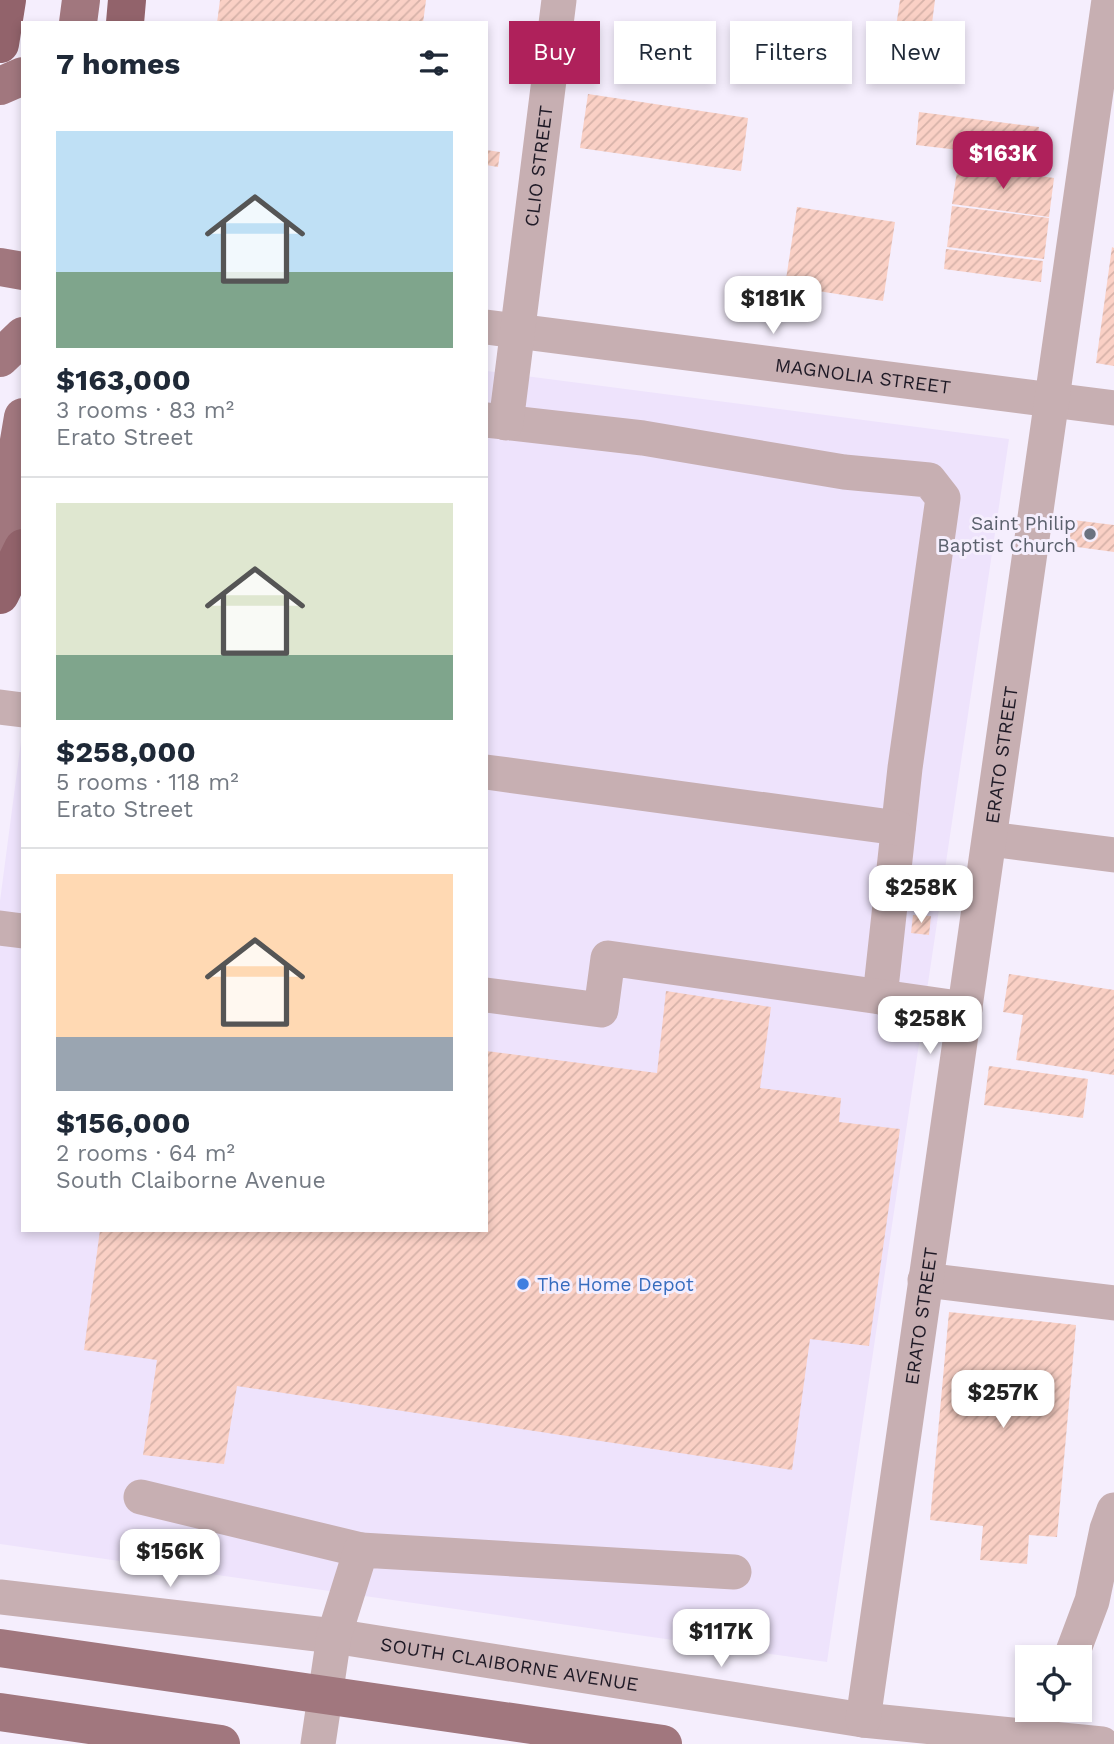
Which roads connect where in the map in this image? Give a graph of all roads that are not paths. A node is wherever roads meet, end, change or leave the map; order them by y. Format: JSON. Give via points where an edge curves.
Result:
{"nodes":[{"id":1,"x":7,"y":0,"type":"edge"},
{"id":2,"x":80,"y":0,"type":"edge"},
{"id":3,"x":127,"y":0,"type":"edge"},
{"id":4,"x":559,"y":0,"type":"edge"},
{"id":5,"x":1109,"y":0,"type":"edge"},
{"id":6,"x":78,"y":21,"type":"edge"},
{"id":7,"x":124,"y":21,"type":"edge"},
{"id":8,"x":0,"y":44,"type":"edge"},
{"id":9,"x":21,"y":77,"type":"edge"},
{"id":10,"x":0,"y":86,"type":"edge"},
{"id":11,"x":0,"y":267,"type":"edge"},
{"id":12,"x":21,"y":271,"type":"edge"},
{"id":13,"x":502,"y":329,"type":"edge"},
{"id":14,"x":21,"y":339,"type":"edge"},
{"id":15,"x":0,"y":358,"type":"edge"},
{"id":16,"x":1053,"y":400,"type":"junction"},
{"id":17,"x":1114,"y":408,"type":"edge"},
{"id":18,"x":496,"y":421,"type":"edge"},
{"id":19,"x":21,"y":429,"type":"edge"},
{"id":20,"x":0,"y":552,"type":"edge"},
{"id":21,"x":21,"y":552,"type":"edge"},
{"id":22,"x":0,"y":595,"type":"edge"},
{"id":23,"x":0,"y":707,"type":"edge"},
{"id":24,"x":21,"y":710,"type":"edge"},
{"id":25,"x":488,"y":772,"type":"edge"},
{"id":26,"x":898,"y":828,"type":"junction"},
{"id":27,"x":990,"y":839,"type":"junction"},
{"id":28,"x":1114,"y":855,"type":"edge"},
{"id":29,"x":0,"y":928,"type":"edge"},
{"id":30,"x":21,"y":931,"type":"edge"},
{"id":31,"x":488,"y":995,"type":"edge"},
{"id":32,"x":880,"y":997,"type":"junction"},
{"id":33,"x":965,"y":1009,"type":"junction"},
{"id":34,"x":925,"y":1280,"type":"junction"},
{"id":35,"x":1114,"y":1303,"type":"edge"},
{"id":36,"x":141,"y":1497,"type":"dead end"},
{"id":37,"x":1114,"y":1510,"type":"edge"},
{"id":38,"x":361,"y":1550,"type":"junction"},
{"id":39,"x":734,"y":1572,"type":"dead end"},
{"id":40,"x":0,"y":1597,"type":"edge"},
{"id":41,"x":334,"y":1636,"type":"junction"},
{"id":42,"x":1076,"y":1645,"type":"edge"},
{"id":43,"x":0,"y":1648,"type":"edge"},
{"id":44,"x":0,"y":1712,"type":"edge"},
{"id":45,"x":863,"y":1720,"type":"junction"},
{"id":46,"x":1053,"y":1724,"type":"edge"},
{"id":47,"x":220,"y":1744,"type":"edge"},
{"id":48,"x":318,"y":1744,"type":"edge"},
{"id":49,"x":663,"y":1744,"type":"edge"},
{"id":50,"x":1102,"y":1744,"type":"edge"}],
"edges":[{"from":1,"to":8,"type":"highway"},
{"from":2,"to":6,"type":"main road"},
{"from":3,"to":7,"type":"highway"},
{"from":4,"to":13,"type":"street","name":"CLIO STREET"},
{"from":5,"to":16,"type":"street","name":"ERATO STREET"},
{"from":9,"to":10,"type":"main road"},
{"from":11,"to":12,"type":"main road"},
{"from":13,"to":16,"type":"street","name":"MAGNOLIA STREET"},
{"from":13,"to":18,"type":"street","name":"CLIO STREET"},
{"from":14,"to":15,"type":"main road"},
{"from":16,"to":17,"type":"street","name":"MAGNOLIA STREET"},
{"from":16,"to":27,"type":"street","name":"ERATO STREET"},
{"from":18,"to":26,"type":"street","via":[[643,438],[844,472],[929,480],[943,498]]},
{"from":19,"to":20,"type":"main road"},
{"from":21,"to":22,"type":"highway"},
{"from":23,"to":24,"type":"street"},
{"from":25,"to":26,"type":"street"},
{"from":26,"to":32,"type":"street"},
{"from":27,"to":28,"type":"street"},
{"from":27,"to":33,"type":"street","name":"ERATO STREET"},
{"from":29,"to":30,"type":"street"},
{"from":31,"to":32,"type":"street","via":[[601,1010],[608,958]]},
{"from":32,"to":33,"type":"street"},
{"from":33,"to":34,"type":"street","name":"ERATO STREET"},
{"from":34,"to":35,"type":"street"},
{"from":34,"to":45,"type":"street","name":"ERATO STREET"},
{"from":36,"to":38,"type":"street"},
{"from":37,"to":42,"type":"street","via":[[1092,1601]]},
{"from":38,"to":39,"type":"street"},
{"from":38,"to":41,"type":"street"},
{"from":40,"to":41,"type":"street","name":"SOUTH CLAIBORNE AVENUE"},
{"from":41,"to":45,"type":"street","name":"SOUTH CLAIBORNE AVENUE"},
{"from":41,"to":48,"type":"street"},
{"from":43,"to":49,"type":"main road","bridge":true},
{"from":44,"to":47,"type":"main road"},
{"from":45,"to":46,"type":"street","name":"SOUTH CLAIBORNE AVENUE"},
{"from":46,"to":50,"type":"street","name":"SOUTH CLAIBORNE AVENUE"}]}
